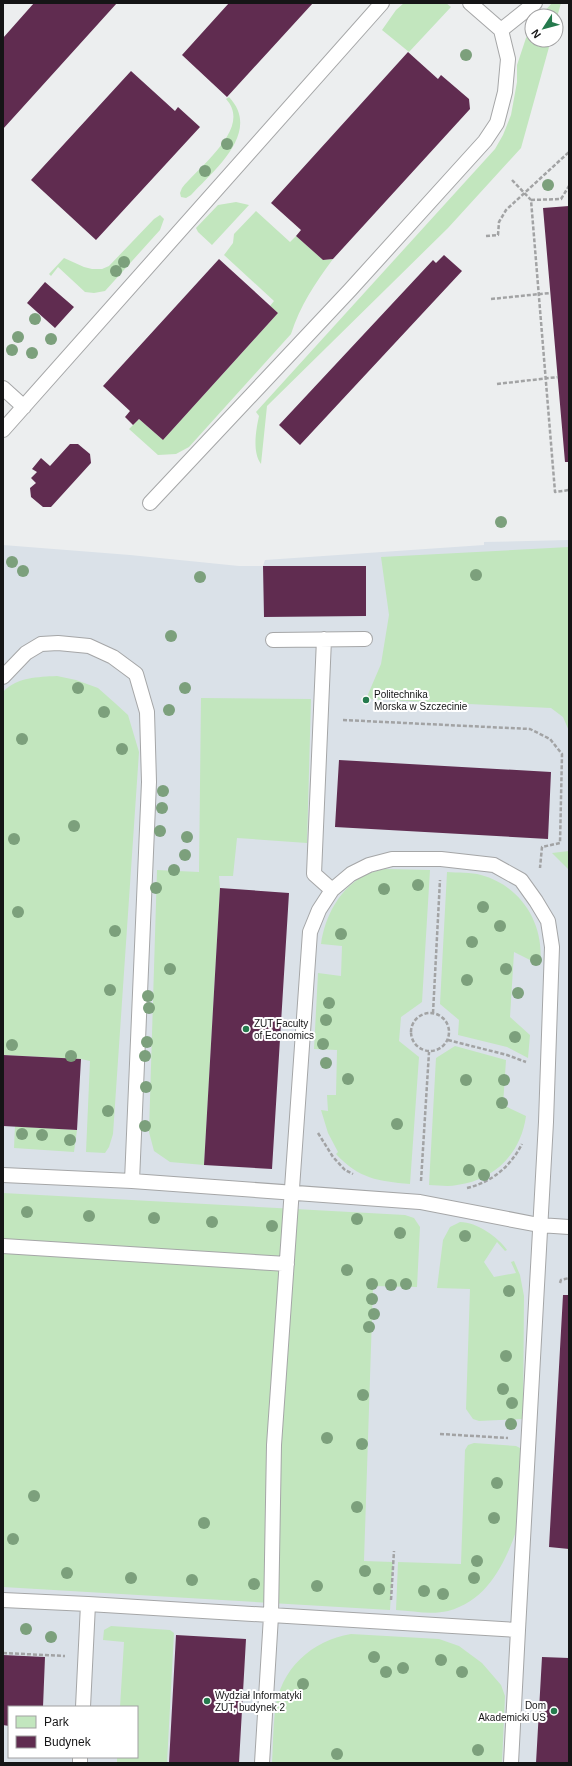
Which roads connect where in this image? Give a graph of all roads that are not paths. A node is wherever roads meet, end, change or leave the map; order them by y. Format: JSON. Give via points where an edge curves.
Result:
{"nodes":[{"id":1,"x":382,"y":3,"type":"edge"},
{"id":2,"x":470,"y":3,"type":"edge"},
{"id":3,"x":535,"y":3,"type":"edge"},
{"id":4,"x":500,"y":30,"type":"junction"},
{"id":5,"x":3,"y":388,"type":"edge"},
{"id":6,"x":24,"y":407,"type":"junction"},
{"id":7,"x":3,"y":430,"type":"edge"},
{"id":8,"x":150,"y":503,"type":"dead end"},
{"id":9,"x":365,"y":638,"type":"dead end"},
{"id":10,"x":324,"y":639,"type":"junction"},
{"id":11,"x":273,"y":640,"type":"dead end"},
{"id":12,"x":3,"y":677,"type":"edge"},
{"id":13,"x":332,"y":890,"type":"junction"},
{"id":14,"x":3,"y":1175,"type":"edge"},
{"id":15,"x":132,"y":1181,"type":"junction"},
{"id":16,"x":293,"y":1193,"type":"junction"},
{"id":17,"x":540,"y":1225,"type":"junction"},
{"id":18,"x":569,"y":1228,"type":"edge"},
{"id":19,"x":3,"y":1246,"type":"edge"},
{"id":20,"x":287,"y":1264,"type":"junction"},
{"id":21,"x":3,"y":1600,"type":"edge"},
{"id":22,"x":88,"y":1604,"type":"junction"},
{"id":23,"x":271,"y":1616,"type":"junction"},
{"id":24,"x":518,"y":1630,"type":"junction"},
{"id":25,"x":82,"y":1706,"type":"edge"},
{"id":26,"x":262,"y":1763,"type":"edge"},
{"id":27,"x":511,"y":1763,"type":"edge"}],
"edges":[{"from":1,"to":6,"type":"lane"},
{"from":2,"to":4,"type":"lane"},
{"from":3,"to":4,"type":"lane"},
{"from":4,"to":8,"type":"lane","via":[[508,59],[505,92],[497,122],[485,141],[350,290]]},
{"from":5,"to":6,"type":"lane"},
{"from":6,"to":7,"type":"lane"},
{"from":9,"to":10,"type":"lane"},
{"from":10,"to":11,"type":"lane"},
{"from":10,"to":13,"type":"lane","via":[[314,874]]},
{"from":12,"to":15,"type":"lane","via":[[26,653],[41,644],[89,646],[113,657],[136,674],[147,712],[149,782]]},
{"from":13,"to":16,"type":"lane","via":[[319,910],[310,932]]},
{"from":13,"to":17,"type":"lane","via":[[351,874],[374,864],[392,859],[441,859],[494,865],[521,880],[536,900],[548,921],[552,947]]},
{"from":14,"to":15,"type":"lane"},
{"from":15,"to":16,"type":"lane"},
{"from":16,"to":17,"type":"lane","via":[[420,1202]]},
{"from":16,"to":20,"type":"lane"},
{"from":17,"to":18,"type":"lane"},
{"from":17,"to":24,"type":"lane"},
{"from":19,"to":20,"type":"lane"},
{"from":20,"to":23,"type":"lane","via":[[274,1445]]},
{"from":21,"to":22,"type":"lane"},
{"from":22,"to":23,"type":"lane"},
{"from":22,"to":25,"type":"lane"},
{"from":23,"to":24,"type":"lane"},
{"from":23,"to":26,"type":"lane"},
{"from":24,"to":27,"type":"lane"}]}
